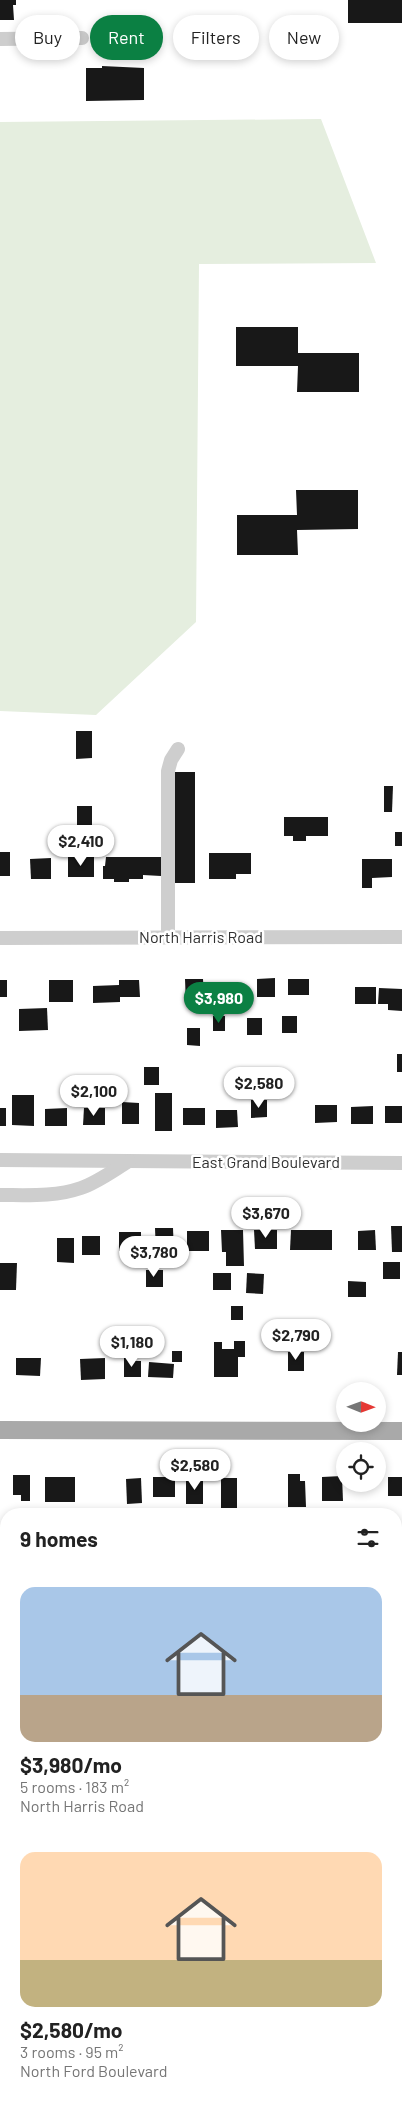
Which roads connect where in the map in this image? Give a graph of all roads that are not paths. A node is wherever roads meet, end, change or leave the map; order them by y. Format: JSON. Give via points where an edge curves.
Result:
{"nodes":[{"id":1,"x":82,"y":38,"type":"dead end"},
{"id":2,"x":0,"y":39,"type":"edge"},
{"id":3,"x":178,"y":749,"type":"dead end"},
{"id":4,"x":168,"y":937,"type":"junction"},
{"id":5,"x":402,"y":937,"type":"edge"},
{"id":6,"x":0,"y":938,"type":"edge"},
{"id":7,"x":0,"y":1160,"type":"edge"},
{"id":8,"x":130,"y":1161,"type":"junction"},
{"id":9,"x":402,"y":1163,"type":"edge"},
{"id":10,"x":0,"y":1195,"type":"edge"},
{"id":11,"x":0,"y":1430,"type":"edge"},
{"id":12,"x":402,"y":1431,"type":"edge"}],
"edges":[{"from":1,"to":2,"type":"street"},
{"from":3,"to":4,"type":"street","via":[[168,771]]},
{"from":4,"to":5,"type":"street","name":"North Harris Road"},
{"from":4,"to":6,"type":"street","name":"North Harris Road"},
{"from":7,"to":8,"type":"street","name":"East Grand Boulevard"},
{"from":8,"to":9,"type":"street","name":"East Grand Boulevard"},
{"from":8,"to":10,"type":"street","via":[[83,1188],[53,1195]]},
{"from":11,"to":12,"type":"main road"}]}
